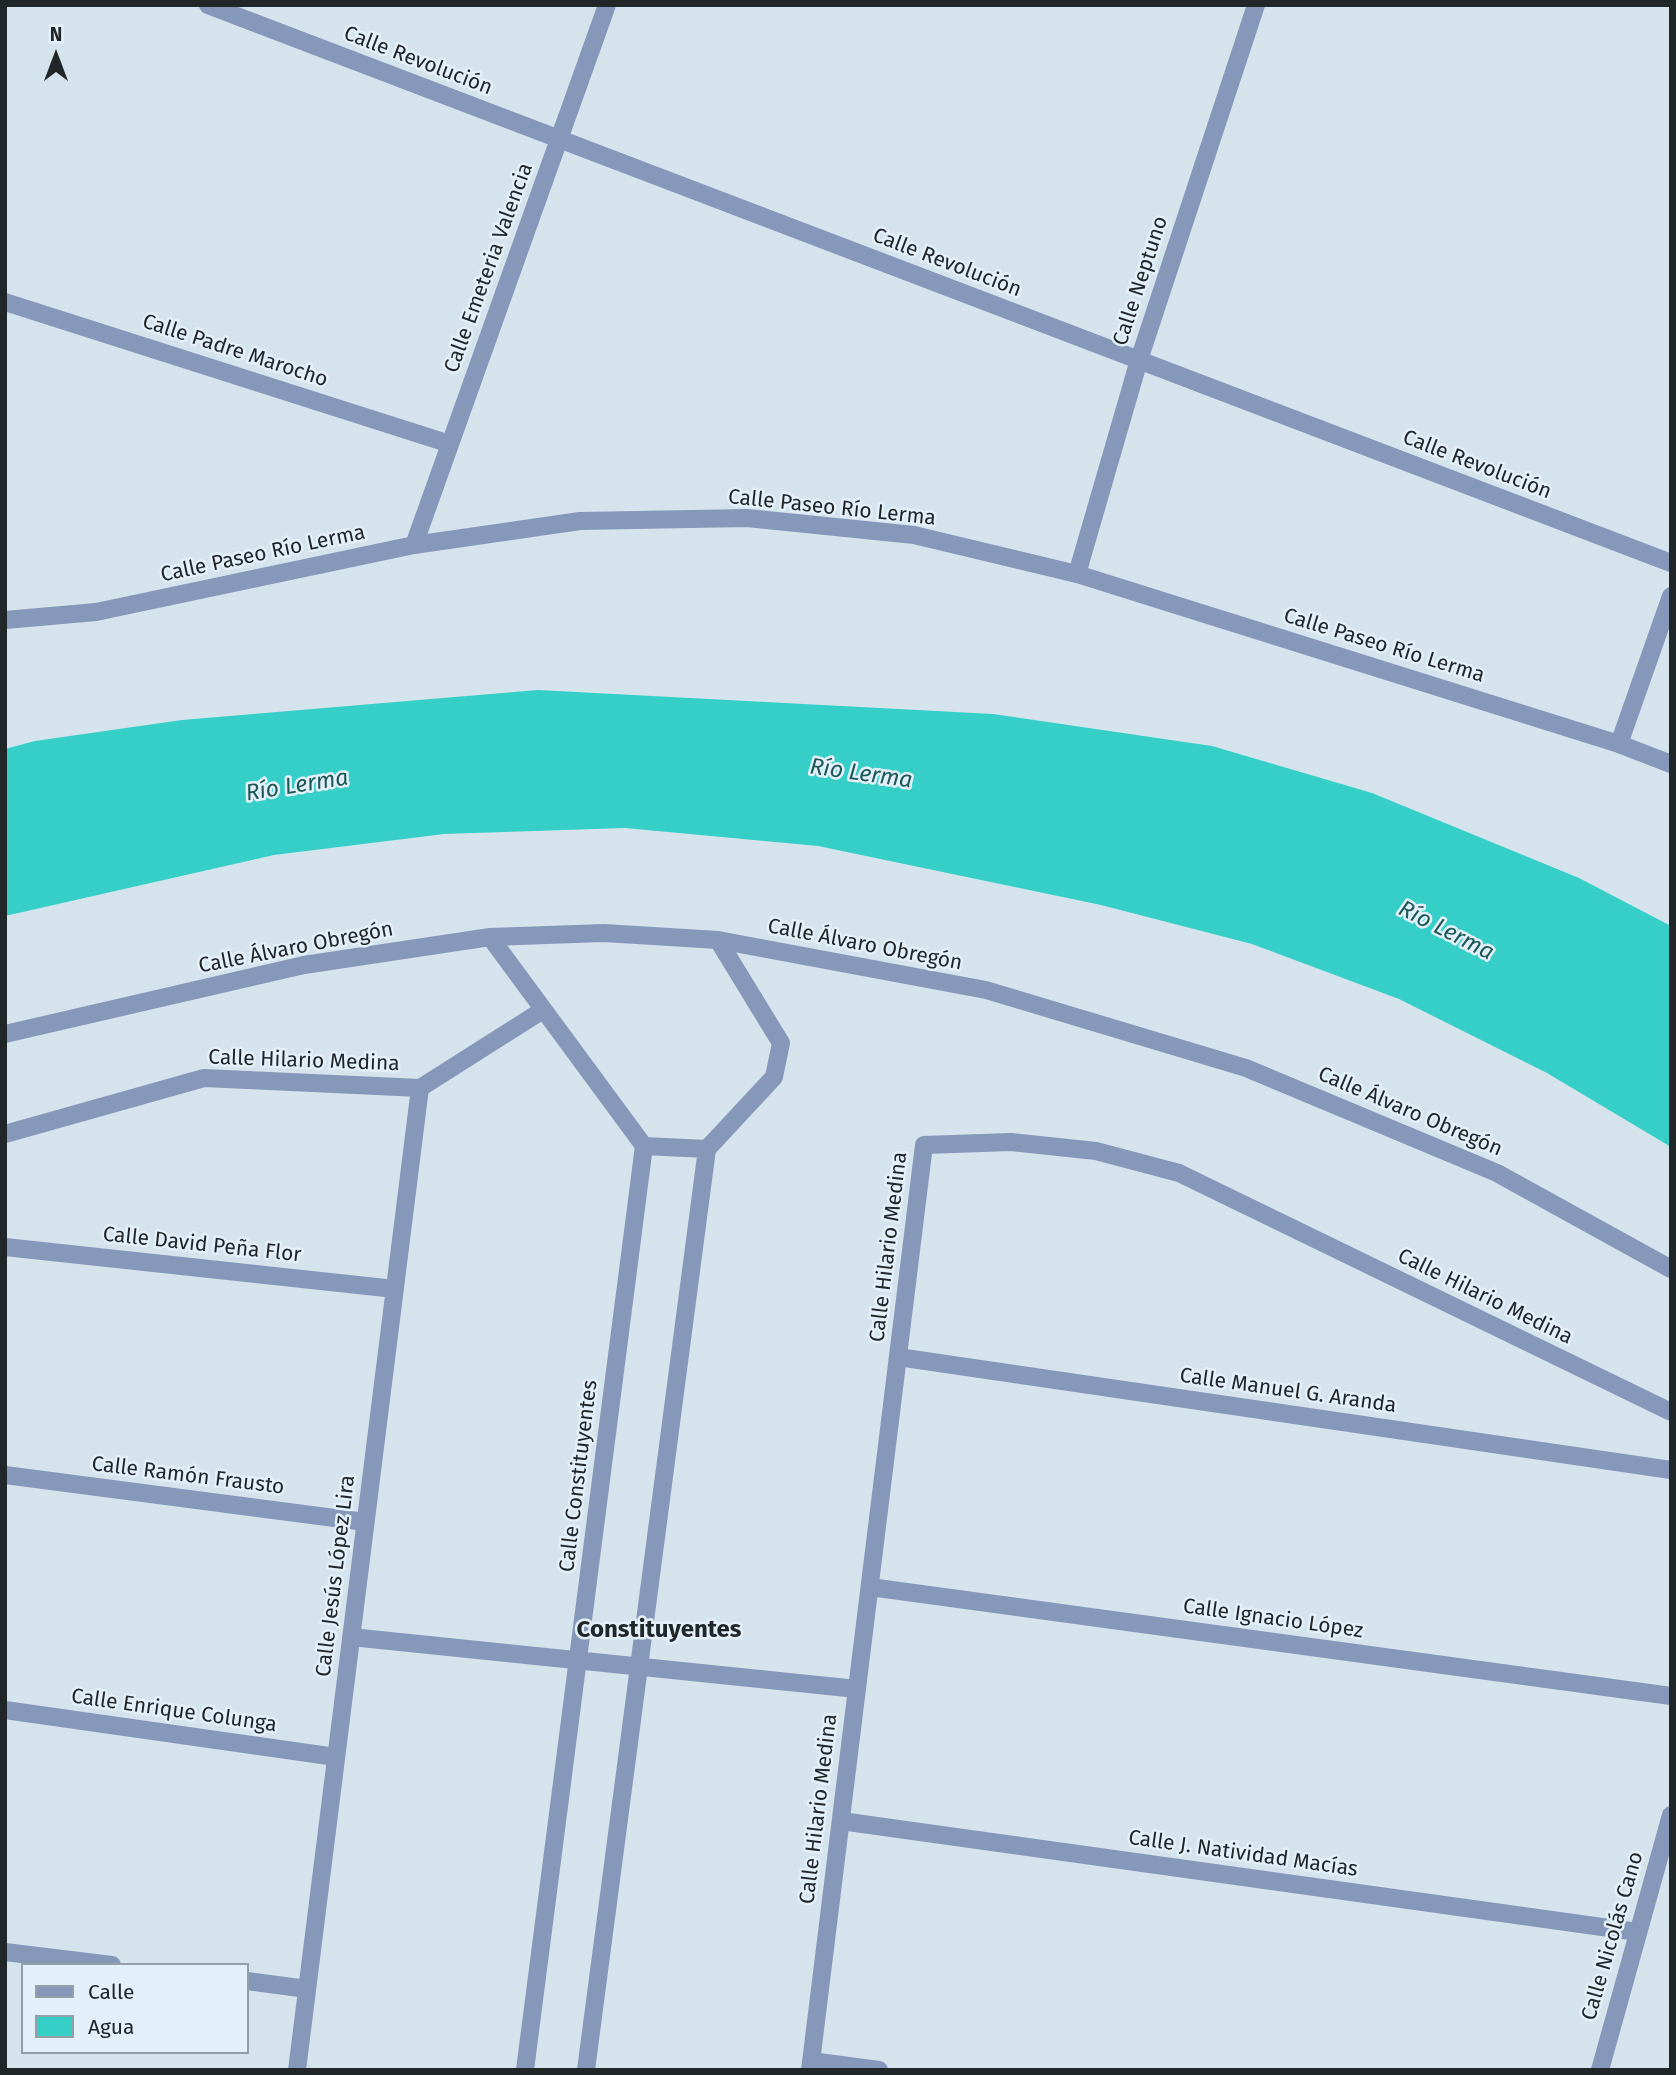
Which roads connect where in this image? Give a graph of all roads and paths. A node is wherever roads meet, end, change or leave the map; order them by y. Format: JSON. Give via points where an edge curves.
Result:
{"nodes":[{"id":1,"x":208,"y":5,"type":"edge"},
{"id":2,"x":607,"y":5,"type":"edge"},
{"id":3,"x":1256,"y":5,"type":"edge"},
{"id":4,"x":559,"y":139,"type":"junction"},
{"id":5,"x":5,"y":302,"type":"edge"},
{"id":6,"x":1139,"y":360,"type":"junction"},
{"id":7,"x":450,"y":444,"type":"junction"},
{"id":8,"x":414,"y":545,"type":"junction"},
{"id":9,"x":1671,"y":563,"type":"edge"},
{"id":10,"x":1077,"y":574,"type":"junction"},
{"id":11,"x":1671,"y":596,"type":"edge"},
{"id":12,"x":5,"y":620,"type":"edge"},
{"id":13,"x":1619,"y":744,"type":"junction"},
{"id":14,"x":1671,"y":764,"type":"edge"},
{"id":15,"x":489,"y":937,"type":"junction"},
{"id":16,"x":718,"y":940,"type":"junction"},
{"id":17,"x":543,"y":1010,"type":"junction"},
{"id":18,"x":5,"y":1034,"type":"edge"},
{"id":19,"x":420,"y":1088,"type":"junction"},
{"id":20,"x":5,"y":1134,"type":"edge"},
{"id":21,"x":644,"y":1146,"type":"junction"},
{"id":22,"x":708,"y":1149,"type":"junction"},
{"id":23,"x":5,"y":1247,"type":"edge"},
{"id":24,"x":1671,"y":1269,"type":"edge"},
{"id":25,"x":395,"y":1289,"type":"junction"},
{"id":26,"x":898,"y":1357,"type":"junction"},
{"id":27,"x":1671,"y":1412,"type":"edge"},
{"id":28,"x":1671,"y":1470,"type":"edge"},
{"id":29,"x":5,"y":1475,"type":"edge"},
{"id":30,"x":365,"y":1522,"type":"junction"},
{"id":31,"x":870,"y":1587,"type":"junction"},
{"id":32,"x":351,"y":1637,"type":"junction"},
{"id":33,"x":578,"y":1660,"type":"junction"},
{"id":34,"x":639,"y":1667,"type":"junction"},
{"id":35,"x":857,"y":1689,"type":"junction"},
{"id":36,"x":1671,"y":1696,"type":"edge"},
{"id":37,"x":5,"y":1710,"type":"edge"},
{"id":38,"x":336,"y":1757,"type":"junction"},
{"id":39,"x":1671,"y":1815,"type":"edge"},
{"id":40,"x":841,"y":1821,"type":"junction"},
{"id":41,"x":1638,"y":1932,"type":"junction"},
{"id":42,"x":5,"y":1952,"type":"edge"},
{"id":43,"x":96,"y":1963,"type":"edge"},
{"id":44,"x":248,"y":1981,"type":"edge"},
{"id":45,"x":307,"y":1989,"type":"junction"},
{"id":46,"x":811,"y":2065,"type":"edge"},
{"id":47,"x":297,"y":2070,"type":"edge"},
{"id":48,"x":526,"y":2070,"type":"edge"},
{"id":49,"x":586,"y":2070,"type":"edge"},
{"id":50,"x":878,"y":2070,"type":"edge"},
{"id":51,"x":1600,"y":2070,"type":"edge"}],
"edges":[{"from":1,"to":4,"type":"street","name":"Calle Revolución"},
{"from":2,"to":4,"type":"street","name":"Calle Emeteria Valencia"},
{"from":3,"to":6,"type":"street","name":"Calle Neptuno"},
{"from":4,"to":6,"type":"street","name":"Calle Revolución"},
{"from":4,"to":7,"type":"street","name":"Calle Emeteria Valencia"},
{"from":5,"to":7,"type":"street","name":"Calle Padre Marocho"},
{"from":6,"to":9,"type":"street","name":"Calle Revolución"},
{"from":6,"to":10,"type":"street","name":"Calle Neptuno"},
{"from":7,"to":8,"type":"street","name":"Calle Emeteria Valencia"},
{"from":8,"to":10,"type":"street","name":"Calle Paseo Río Lerma","via":[[580,521],[747,518],[914,535]]},
{"from":8,"to":12,"type":"street","name":"Calle Paseo Río Lerma","via":[[96,612]]},
{"from":10,"to":13,"type":"street","name":"Calle Paseo Río Lerma"},
{"from":11,"to":13,"type":"street"},
{"from":13,"to":14,"type":"street","name":"Calle Paseo Río Lerma"},
{"from":15,"to":16,"type":"street","name":"Calle Álvaro Obregón","via":[[604,933]]},
{"from":15,"to":17,"type":"street"},
{"from":15,"to":18,"type":"street","name":"Calle Álvaro Obregón","via":[[304,965]]},
{"from":16,"to":22,"type":"street","via":[[781,1043],[774,1077]]},
{"from":16,"to":24,"type":"street","name":"Calle Álvaro Obregón","via":[[986,990],[1246,1068],[1497,1173]]},
{"from":17,"to":19,"type":"street","name":"Calle Hilario Medina"},
{"from":17,"to":21,"type":"street"},
{"from":19,"to":20,"type":"street","name":"Calle Hilario Medina","via":[[204,1078]]},
{"from":19,"to":25,"type":"street","name":"Calle Jesús López Lira"},
{"from":21,"to":22,"type":"street"},
{"from":21,"to":33,"type":"street","name":"Calle Constituyentes"},
{"from":22,"to":34,"type":"street"},
{"from":23,"to":25,"type":"street","name":"Calle David Peña Flor"},
{"from":25,"to":30,"type":"street","name":"Calle Jesús López Lira"},
{"from":26,"to":27,"type":"street","name":"Calle Hilario Medina","via":[[924,1144],[1011,1142],[1096,1151],[1179,1173]]},
{"from":26,"to":28,"type":"street","name":"Calle Manuel G. Aranda"},
{"from":26,"to":31,"type":"street","name":"Calle Hilario Medina"},
{"from":29,"to":30,"type":"street","name":"Calle Ramón Frausto"},
{"from":30,"to":32,"type":"street","name":"Calle Jesús López Lira"},
{"from":31,"to":35,"type":"street","name":"Calle Hilario Medina"},
{"from":31,"to":36,"type":"street","name":"Calle Ignacio López"},
{"from":32,"to":33,"type":"street"},
{"from":32,"to":38,"type":"street","name":"Calle Jesús López Lira"},
{"from":33,"to":34,"type":"street"},
{"from":33,"to":48,"type":"street","name":"Calle Constituyentes"},
{"from":34,"to":35,"type":"street"},
{"from":34,"to":49,"type":"street"},
{"from":35,"to":40,"type":"street","name":"Calle Hilario Medina"},
{"from":37,"to":38,"type":"street","name":"Calle Enrique Colunga"},
{"from":38,"to":45,"type":"street","name":"Calle Jesús López Lira"},
{"from":39,"to":41,"type":"street","name":"Calle Nicolás Cano"},
{"from":40,"to":41,"type":"street","name":"Calle J. Natividad Macías"},
{"from":40,"to":46,"type":"street","name":"Calle Hilario Medina"},
{"from":41,"to":51,"type":"street","name":"Calle Nicolás Cano"},
{"from":42,"to":43,"type":"street"},
{"from":44,"to":45,"type":"street"},
{"from":45,"to":47,"type":"street","name":"Calle Jesús López Lira"},
{"from":46,"to":50,"type":"street"}]}
